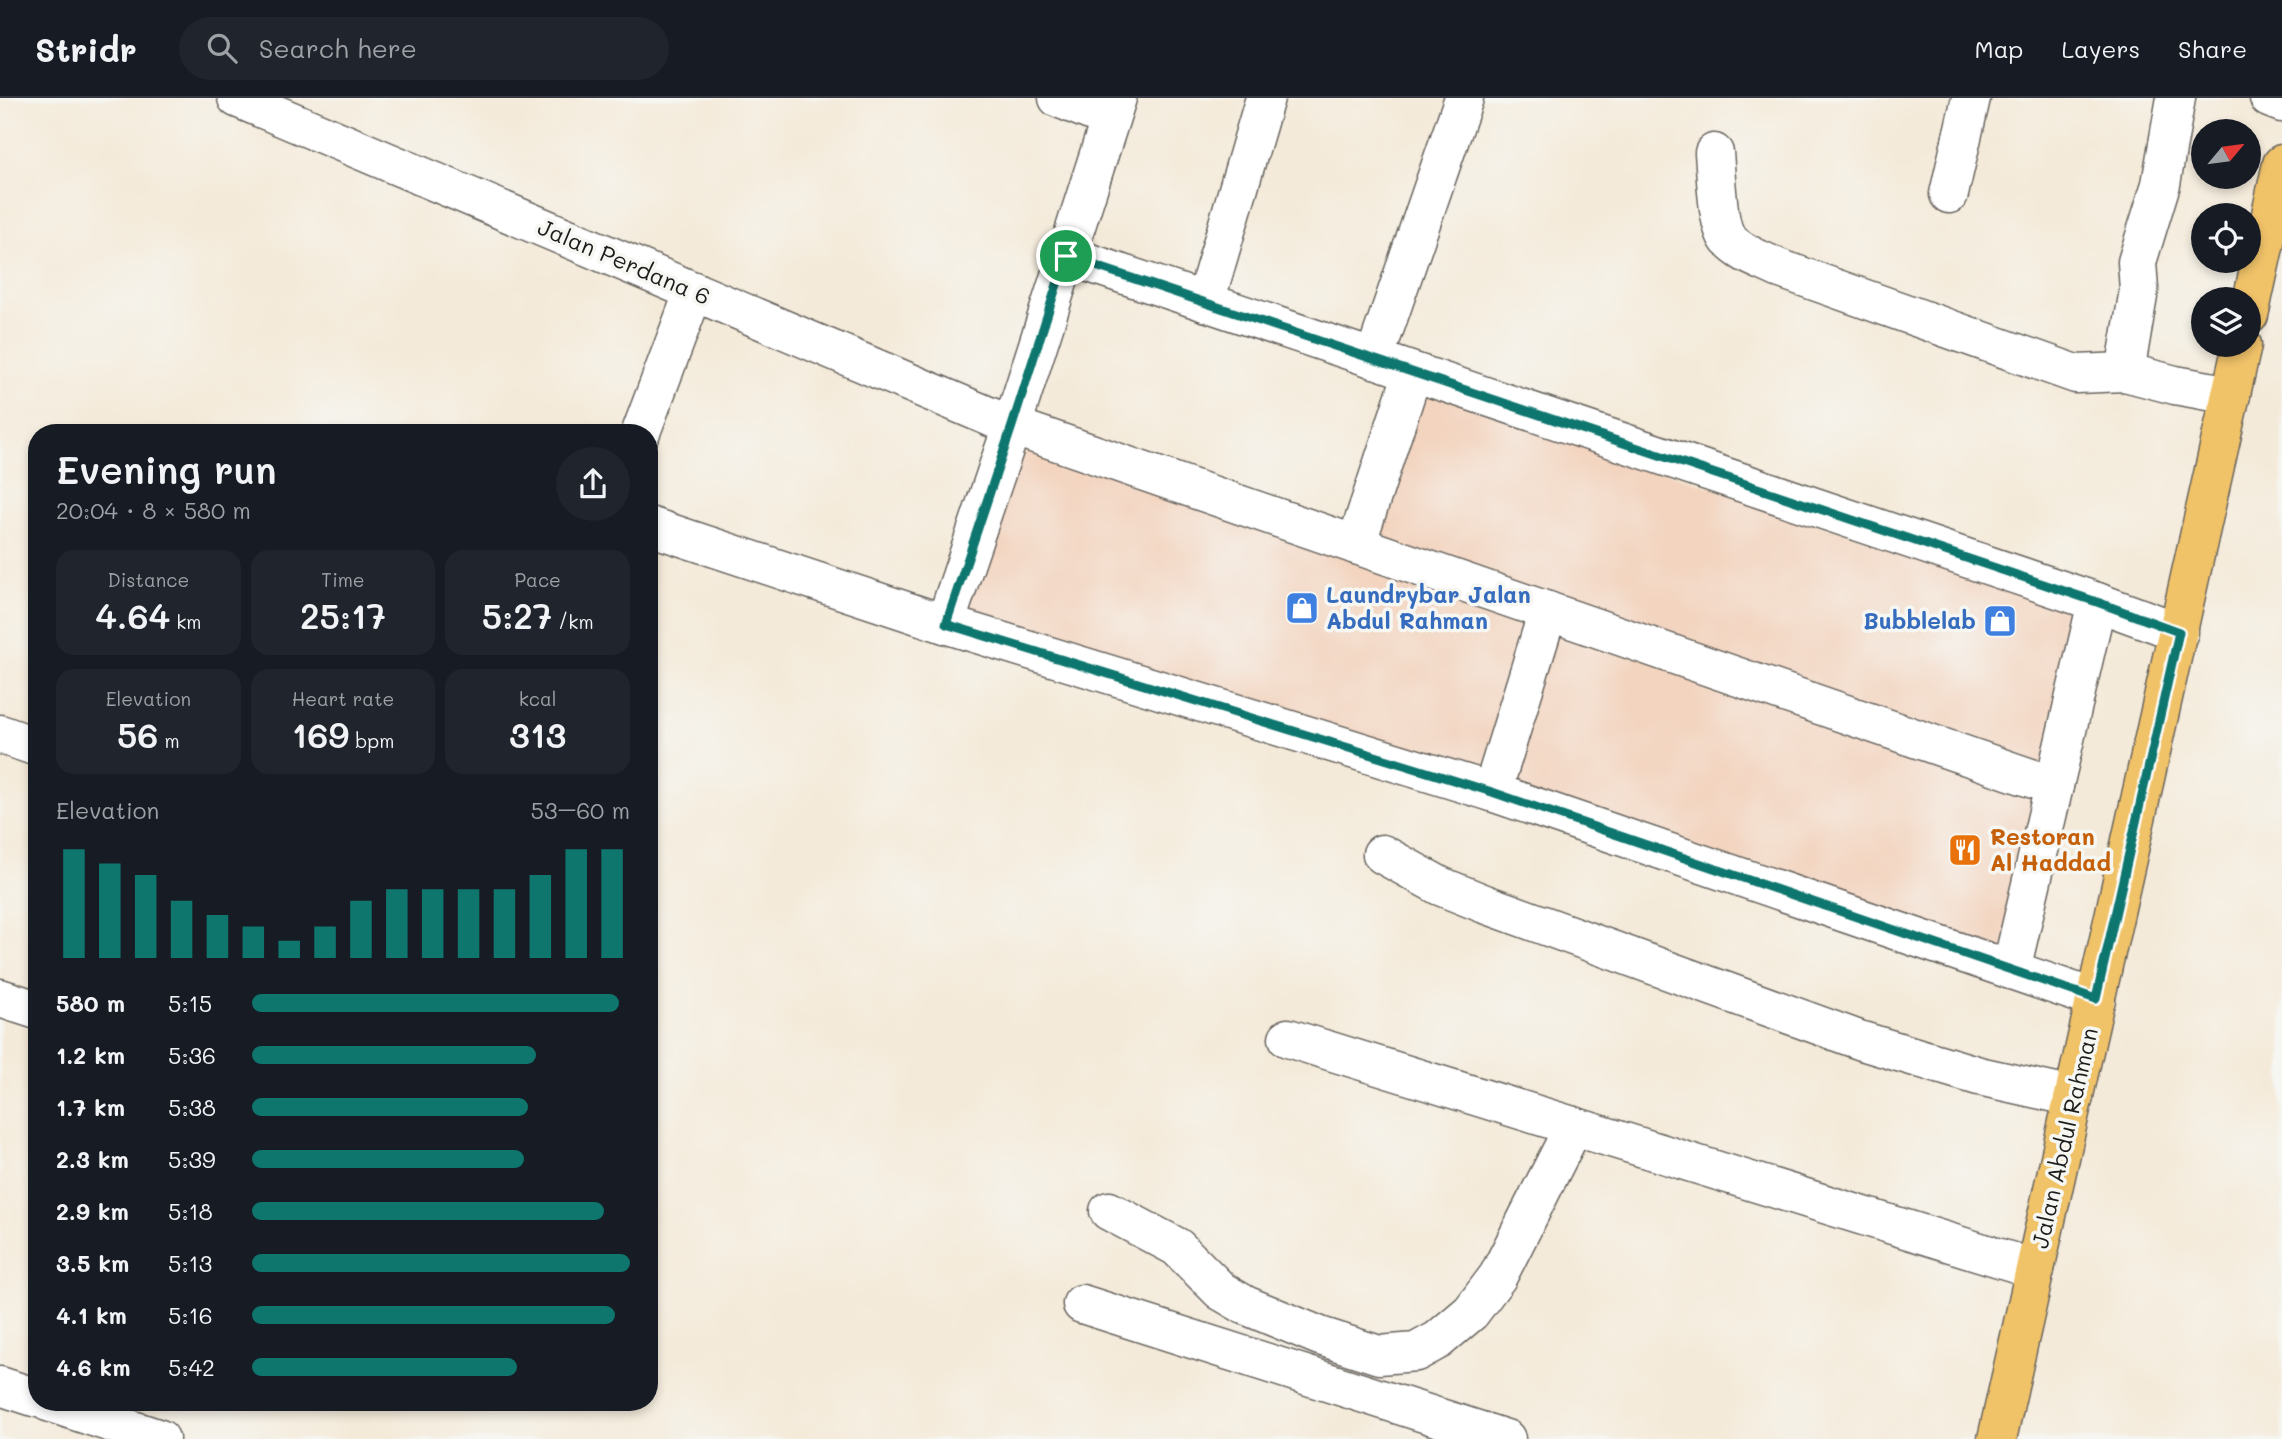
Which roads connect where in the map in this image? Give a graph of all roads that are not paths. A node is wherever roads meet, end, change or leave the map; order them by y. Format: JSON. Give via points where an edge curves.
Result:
{"nodes":[{"id":1,"x":237,"y":98,"type":"edge"},
{"id":2,"x":1058,"y":98,"type":"edge"},
{"id":3,"x":1265,"y":98,"type":"edge"},
{"id":4,"x":1464,"y":98,"type":"edge"},
{"id":5,"x":1971,"y":98,"type":"edge"},
{"id":6,"x":2176,"y":98,"type":"edge"},
{"id":7,"x":2269,"y":98,"type":"edge"},
{"id":8,"x":2282,"y":103,"type":"edge"},
{"id":9,"x":1113,"y":109,"type":"edge"},
{"id":10,"x":1714,"y":153,"type":"dead end"},
{"id":11,"x":2282,"y":164,"type":"edge"},
{"id":12,"x":1949,"y":194,"type":"dead end"},
{"id":13,"x":1066,"y":256,"type":"junction"},
{"id":14,"x":2255,"y":287,"type":"edge"},
{"id":15,"x":694,"y":291,"type":"junction"},
{"id":16,"x":1205,"y":302,"type":"junction"},
{"id":17,"x":2239,"y":357,"type":"edge"},
{"id":18,"x":1374,"y":359,"type":"junction"},
{"id":19,"x":1413,"y":372,"type":"junction"},
{"id":20,"x":2125,"y":372,"type":"junction"},
{"id":21,"x":2231,"y":395,"type":"junction"},
{"id":22,"x":644,"y":424,"type":"edge"},
{"id":23,"x":1012,"y":426,"type":"junction"},
{"id":24,"x":658,"y":529,"type":"edge"},
{"id":25,"x":1356,"y":545,"type":"junction"},
{"id":26,"x":2097,"y":602,"type":"junction"},
{"id":27,"x":1548,"y":611,"type":"junction"},
{"id":28,"x":946,"y":624,"type":"junction"},
{"id":29,"x":2179,"y":632,"type":"junction"},
{"id":30,"x":0,"y":734,"type":"edge"},
{"id":31,"x":28,"y":744,"type":"edge"},
{"id":32,"x":2054,"y":786,"type":"junction"},
{"id":33,"x":1492,"y":792,"type":"junction"},
{"id":34,"x":1382,"y":854,"type":"dead end"},
{"id":35,"x":2011,"y":970,"type":"junction"},
{"id":36,"x":0,"y":998,"type":"edge"},
{"id":37,"x":2096,"y":999,"type":"junction"},
{"id":38,"x":28,"y":1007,"type":"edge"},
{"id":39,"x":1288,"y":1038,"type":"dead end"},
{"id":40,"x":2074,"y":1097,"type":"junction"},
{"id":41,"x":1574,"y":1126,"type":"junction"},
{"id":42,"x":1109,"y":1211,"type":"dead end"},
{"id":43,"x":2035,"y":1269,"type":"junction"},
{"id":44,"x":1082,"y":1304,"type":"dead end"},
{"id":45,"x":0,"y":1385,"type":"edge"},
{"id":46,"x":28,"y":1395,"type":"edge"},
{"id":47,"x":75,"y":1411,"type":"edge"},
{"id":48,"x":160,"y":1439,"type":"edge"},
{"id":49,"x":1506,"y":1439,"type":"edge"},
{"id":50,"x":1997,"y":1439,"type":"edge"}],
"edges":[{"from":1,"to":15,"type":"street","name":"Jalan Perdana 6"},
{"from":2,"to":9,"type":"street"},
{"from":3,"to":16,"type":"street"},
{"from":4,"to":18,"type":"street"},
{"from":5,"to":12,"type":"street"},
{"from":6,"to":20,"type":"street","via":[[2161,184],[2137,262],[2139,290]]},
{"from":7,"to":8,"type":"street"},
{"from":9,"to":13,"type":"street"},
{"from":10,"to":20,"type":"street","via":[[1722,227],[1729,240],[1746,253],[2076,374]]},
{"from":11,"to":14,"type":"main road"},
{"from":13,"to":16,"type":"street"},
{"from":13,"to":23,"type":"street"},
{"from":15,"to":22,"type":"street"},
{"from":15,"to":23,"type":"street","name":"Jalan Perdana 6"},
{"from":16,"to":18,"type":"street"},
{"from":17,"to":21,"type":"main road","name":"Jalan Abdul Rahman"},
{"from":18,"to":19,"type":"street"},
{"from":19,"to":25,"type":"street"},
{"from":19,"to":26,"type":"street"},
{"from":20,"to":21,"type":"street"},
{"from":21,"to":29,"type":"main road","name":"Jalan Abdul Rahman"},
{"from":23,"to":25,"type":"street","name":"Jalan Perdana 6"},
{"from":23,"to":28,"type":"street"},
{"from":24,"to":28,"type":"street"},
{"from":25,"to":27,"type":"street","name":"Jalan Perdana 6"},
{"from":26,"to":29,"type":"street"},
{"from":26,"to":32,"type":"street"},
{"from":27,"to":32,"type":"street","name":"Jalan Perdana 6"},
{"from":27,"to":33,"type":"street"},
{"from":28,"to":33,"type":"street"},
{"from":29,"to":37,"type":"main road","name":"Jalan Abdul Rahman"},
{"from":30,"to":31,"type":"street"},
{"from":32,"to":35,"type":"street"},
{"from":33,"to":35,"type":"street"},
{"from":34,"to":40,"type":"street","via":[[1485,904],[1862,1041],[1979,1076]]},
{"from":35,"to":37,"type":"street"},
{"from":36,"to":38,"type":"street"},
{"from":37,"to":40,"type":"main road","name":"Jalan Abdul Rahman"},
{"from":39,"to":41,"type":"street"},
{"from":40,"to":43,"type":"main road","name":"Jalan Abdul Rahman"},
{"from":41,"to":42,"type":"street","via":[[1498,1276],[1471,1312],[1416,1352],[1379,1354],[1245,1305],[1221,1291],[1177,1247]]},
{"from":41,"to":43,"type":"street"},
{"from":43,"to":50,"type":"main road","name":"Jalan Abdul Rahman"},
{"from":44,"to":49,"type":"street"},
{"from":45,"to":46,"type":"street"},
{"from":47,"to":48,"type":"street"}]}
